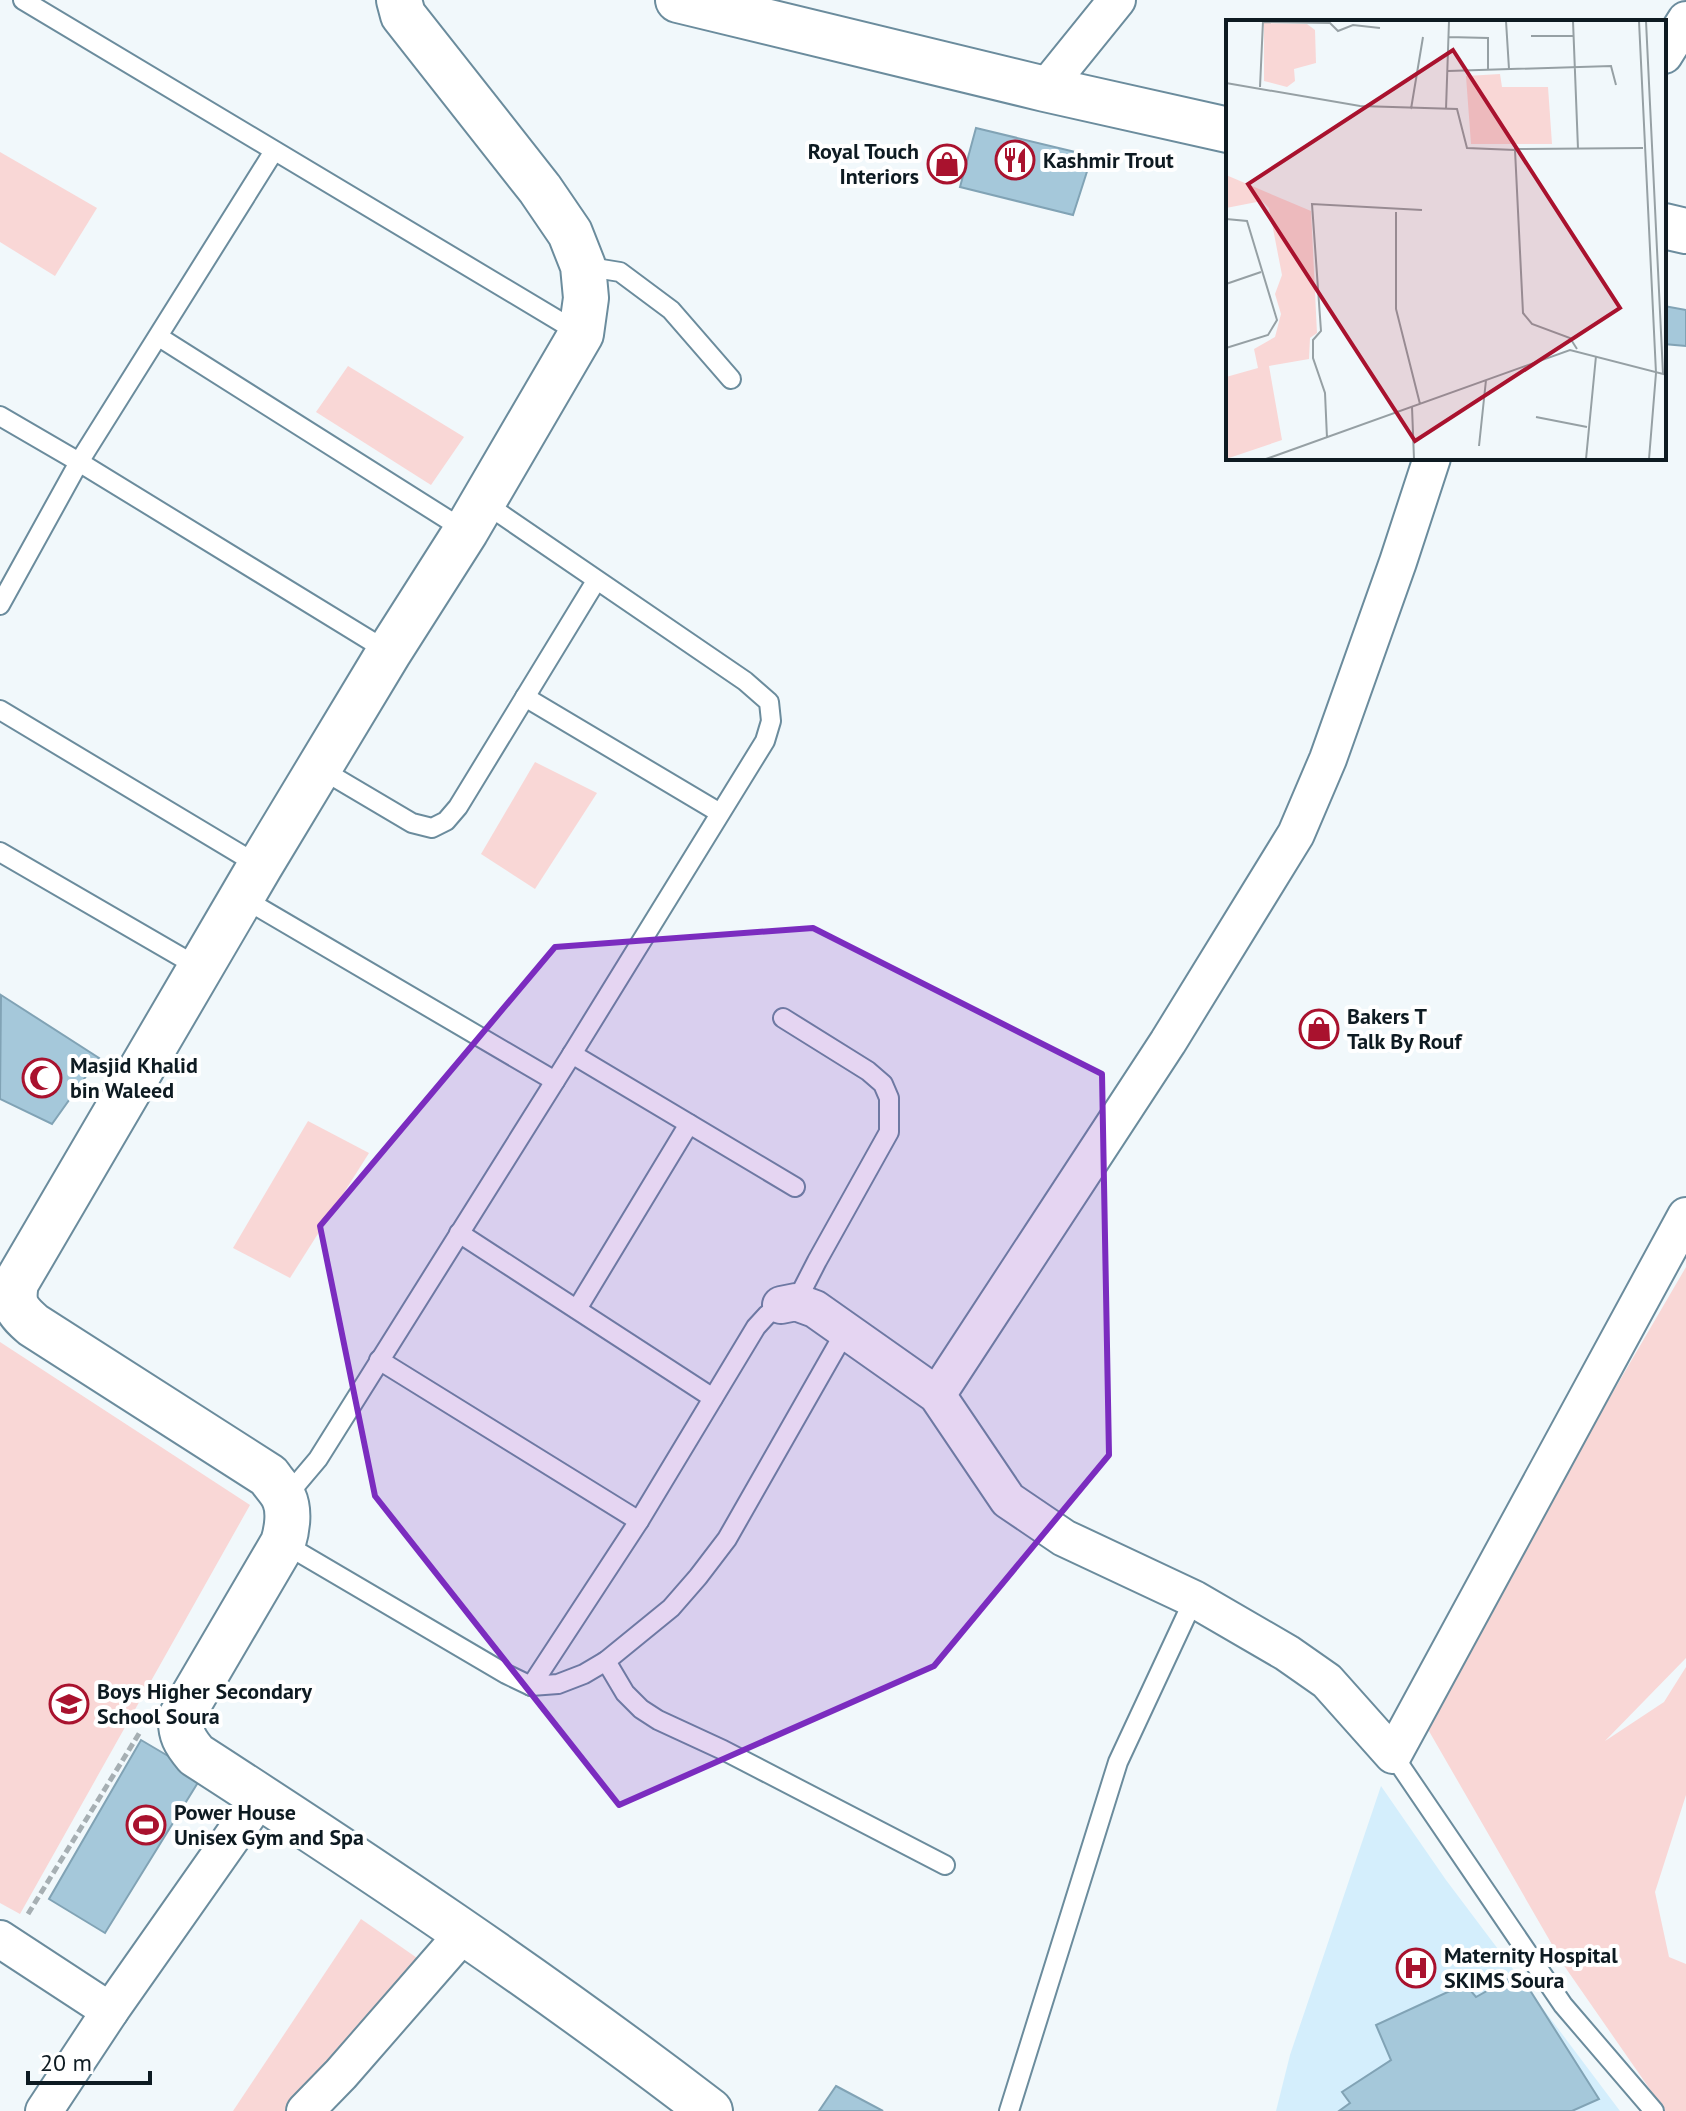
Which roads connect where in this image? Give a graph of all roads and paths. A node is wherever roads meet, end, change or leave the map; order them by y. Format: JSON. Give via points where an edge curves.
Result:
{"nodes":[{"id":1,"x":23,"y":0,"type":"edge"},
{"id":2,"x":399,"y":0,"type":"edge"},
{"id":3,"x":678,"y":0,"type":"edge"},
{"id":4,"x":1117,"y":0,"type":"edge"},
{"id":5,"x":1686,"y":20,"type":"edge"},
{"id":6,"x":1666,"y":52,"type":"edge"},
{"id":7,"x":1045,"y":89,"type":"junction"},
{"id":8,"x":1226,"y":130,"type":"edge"},
{"id":9,"x":274,"y":151,"type":"junction"},
{"id":10,"x":1666,"y":226,"type":"edge"},
{"id":11,"x":1686,"y":231,"type":"edge"},
{"id":12,"x":583,"y":266,"type":"junction"},
{"id":13,"x":581,"y":334,"type":"junction"},
{"id":14,"x":159,"y":337,"type":"junction"},
{"id":15,"x":731,"y":379,"type":"dead end"},
{"id":16,"x":0,"y":416,"type":"edge"},
{"id":17,"x":1431,"y":460,"type":"edge"},
{"id":18,"x":79,"y":462,"type":"junction"},
{"id":19,"x":474,"y":517,"type":"junction"},
{"id":20,"x":596,"y":581,"type":"junction"},
{"id":21,"x":0,"y":605,"type":"edge"},
{"id":22,"x":389,"y":652,"type":"junction"},
{"id":23,"x":525,"y":697,"type":"junction"},
{"id":24,"x":0,"y":710,"type":"edge"},
{"id":25,"x":319,"y":768,"type":"junction"},
{"id":26,"x":720,"y":813,"type":"junction"},
{"id":27,"x":0,"y":852,"type":"edge"},
{"id":28,"x":250,"y":882,"type":"junction"},
{"id":29,"x":200,"y":968,"type":"junction"},
{"id":30,"x":783,"y":1018,"type":"dead end"},
{"id":31,"x":572,"y":1054,"type":"junction"},
{"id":32,"x":555,"y":1081,"type":"junction"},
{"id":33,"x":689,"y":1124,"type":"junction"},
{"id":34,"x":795,"y":1187,"type":"dead end"},
{"id":35,"x":1686,"y":1216,"type":"edge"},
{"id":36,"x":459,"y":1233,"type":"junction"},
{"id":37,"x":788,"y":1304,"type":"junction"},
{"id":38,"x":11,"y":1308,"type":"edge"},
{"id":39,"x":577,"y":1309,"type":"junction"},
{"id":40,"x":845,"y":1332,"type":"junction"},
{"id":41,"x":379,"y":1360,"type":"junction"},
{"id":42,"x":937,"y":1395,"type":"junction"},
{"id":43,"x":713,"y":1398,"type":"junction"},
{"id":44,"x":285,"y":1498,"type":"junction"},
{"id":45,"x":639,"y":1521,"type":"junction"},
{"id":46,"x":283,"y":1543,"type":"junction"},
{"id":47,"x":1194,"y":1599,"type":"junction"},
{"id":48,"x":606,"y":1661,"type":"junction"},
{"id":49,"x":531,"y":1686,"type":"junction"},
{"id":50,"x":181,"y":1717,"type":"junction"},
{"id":51,"x":1393,"y":1755,"type":"junction"},
{"id":52,"x":261,"y":1796,"type":"junction"},
{"id":53,"x":945,"y":1865,"type":"dead end"},
{"id":54,"x":464,"y":1933,"type":"junction"},
{"id":55,"x":5,"y":1942,"type":"edge"},
{"id":56,"x":110,"y":2011,"type":"junction"},
{"id":57,"x":44,"y":2111,"type":"edge"},
{"id":58,"x":305,"y":2111,"type":"edge"},
{"id":59,"x":710,"y":2111,"type":"edge"},
{"id":60,"x":1009,"y":2111,"type":"edge"},
{"id":61,"x":1654,"y":2111,"type":"edge"}],
"edges":[{"from":1,"to":9,"type":"lane"},
{"from":2,"to":12,"type":"main road","via":[[403,15],[540,189],[570,233]]},
{"from":3,"to":7,"type":"main road"},
{"from":4,"to":7,"type":"street"},
{"from":5,"to":6,"type":"street"},
{"from":7,"to":8,"type":"main road"},
{"from":9,"to":13,"type":"lane"},
{"from":9,"to":14,"type":"lane"},
{"from":10,"to":11,"type":"main road"},
{"from":12,"to":13,"type":"main road"},
{"from":12,"to":15,"type":"lane","via":[[620,272],[671,310]]},
{"from":13,"to":19,"type":"main road"},
{"from":14,"to":18,"type":"lane"},
{"from":14,"to":19,"type":"lane"},
{"from":16,"to":18,"type":"lane"},
{"from":17,"to":42,"type":"street","via":[[1328,759],[1296,834],[1168,1042]]},
{"from":18,"to":21,"type":"lane"},
{"from":18,"to":22,"type":"lane"},
{"from":19,"to":20,"type":"lane"},
{"from":19,"to":22,"type":"main road"},
{"from":20,"to":23,"type":"lane"},
{"from":20,"to":26,"type":"lane","via":[[769,702],[765,741]]},
{"from":22,"to":25,"type":"main road"},
{"from":23,"to":25,"type":"lane","via":[[458,807],[432,828],[412,823]]},
{"from":23,"to":26,"type":"lane"},
{"from":24,"to":28,"type":"lane"},
{"from":25,"to":28,"type":"main road"},
{"from":26,"to":31,"type":"lane"},
{"from":27,"to":29,"type":"lane"},
{"from":28,"to":29,"type":"main road"},
{"from":28,"to":32,"type":"lane"},
{"from":29,"to":38,"type":"main road","via":[[16,1283]]},
{"from":30,"to":37,"type":"lane","via":[[883,1084],[890,1115],[889,1132]]},
{"from":31,"to":32,"type":"lane"},
{"from":31,"to":33,"type":"lane"},
{"from":32,"to":36,"type":"lane"},
{"from":33,"to":34,"type":"lane"},
{"from":33,"to":39,"type":"lane"},
{"from":35,"to":51,"type":"street"},
{"from":36,"to":39,"type":"lane"},
{"from":36,"to":41,"type":"lane"},
{"from":37,"to":40,"type":"street","via":[[815,1309]]},
{"from":37,"to":43,"type":"lane","via":[[756,1327]]},
{"from":38,"to":44,"type":"main road","via":[[269,1476]]},
{"from":39,"to":43,"type":"lane"},
{"from":40,"to":42,"type":"street"},
{"from":40,"to":48,"type":"lane","via":[[727,1539],[671,1608]]},
{"from":41,"to":44,"type":"lane","via":[[318,1459]]},
{"from":41,"to":45,"type":"lane"},
{"from":42,"to":47,"type":"street","via":[[1008,1500],[1064,1538]]},
{"from":43,"to":45,"type":"lane"},
{"from":44,"to":46,"type":"main road"},
{"from":45,"to":49,"type":"lane"},
{"from":46,"to":49,"type":"lane"},
{"from":46,"to":50,"type":"main road"},
{"from":47,"to":51,"type":"street","via":[[1327,1681]]},
{"from":47,"to":60,"type":"lane","via":[[1118,1762]]},
{"from":48,"to":49,"type":"lane","via":[[558,1684]]},
{"from":48,"to":53,"type":"lane","via":[[625,1693],[658,1720]]},
{"from":50,"to":52,"type":"main road","via":[[182,1738],[196,1755]]},
{"from":50,"to":55,"type":"path","via":[[152,1712]]},
{"from":51,"to":61,"type":"lane","via":[[1563,2005]]},
{"from":52,"to":54,"type":"main road"},
{"from":52,"to":56,"type":"street"},
{"from":54,"to":58,"type":"street"},
{"from":54,"to":59,"type":"main road","via":[[616,2038]]},
{"from":55,"to":56,"type":"street"},
{"from":56,"to":57,"type":"street"}]}
